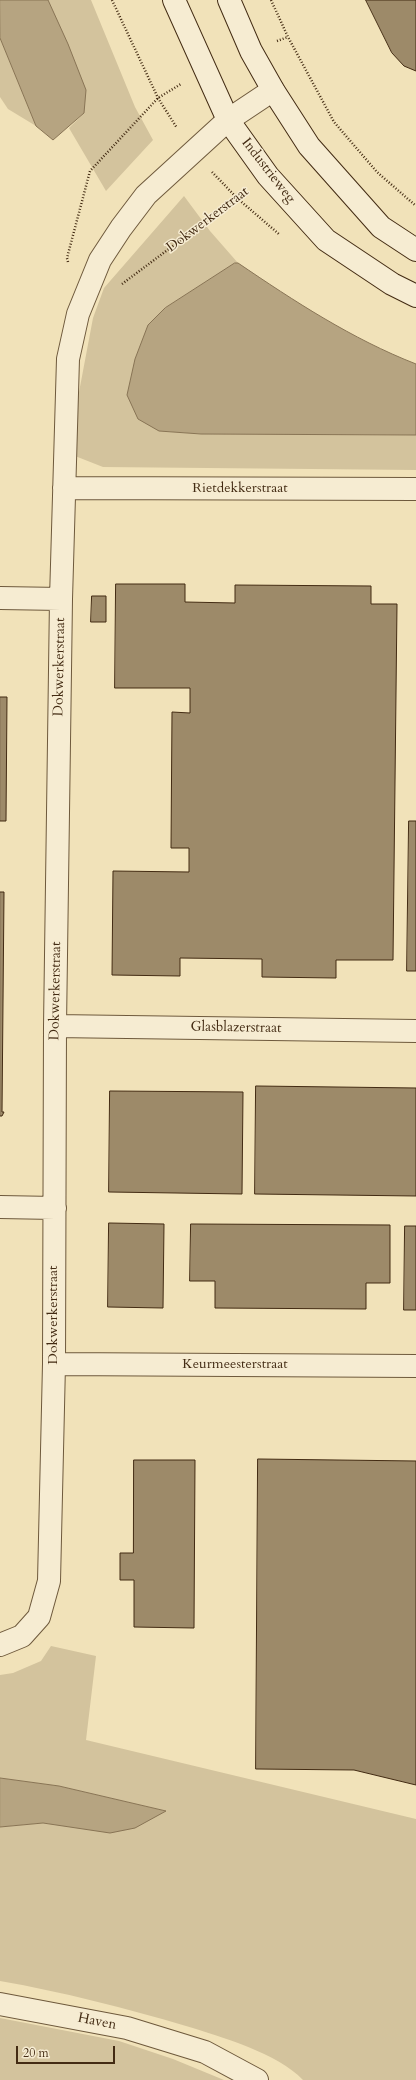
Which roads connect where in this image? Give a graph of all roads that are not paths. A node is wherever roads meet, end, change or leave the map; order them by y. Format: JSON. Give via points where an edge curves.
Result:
{"nodes":[{"id":1,"x":174,"y":0,"type":"edge"},
{"id":2,"x":229,"y":0,"type":"edge"},
{"id":3,"x":273,"y":90,"type":"junction"},
{"id":4,"x":228,"y":120,"type":"junction"},
{"id":5,"x":416,"y":250,"type":"edge"},
{"id":6,"x":416,"y":296,"type":"edge"},
{"id":7,"x":64,"y":488,"type":"junction"},
{"id":8,"x":416,"y":489,"type":"edge"},
{"id":9,"x":0,"y":598,"type":"edge"},
{"id":10,"x":61,"y":599,"type":"junction"},
{"id":11,"x":55,"y":1026,"type":"junction"},
{"id":12,"x":416,"y":1031,"type":"edge"},
{"id":13,"x":0,"y":1207,"type":"edge"},
{"id":14,"x":55,"y":1208,"type":"junction"},
{"id":15,"x":54,"y":1364,"type":"junction"},
{"id":16,"x":416,"y":1366,"type":"edge"},
{"id":17,"x":0,"y":1645,"type":"edge"},
{"id":18,"x":0,"y":2004,"type":"edge"},
{"id":19,"x":256,"y":2080,"type":"edge"}],
"edges":[{"from":1,"to":4,"type":"street","name":"Industrieweg"},
{"from":2,"to":3,"type":"street","via":[[251,51]]},
{"from":3,"to":4,"type":"street","name":"Dokwerkerstraat"},
{"from":3,"to":5,"type":"street","via":[[309,146],[381,227]]},
{"from":4,"to":6,"type":"street","name":"Industrieweg","via":[[268,176],[326,240],[392,284]]},
{"from":4,"to":7,"type":"street","name":"Dokwerkerstraat","via":[[146,195],[100,260],[78,314],[68,359]]},
{"from":7,"to":8,"type":"street","name":"Rietdekkerstraat"},
{"from":7,"to":10,"type":"street","name":"Dokwerkerstraat"},
{"from":9,"to":10,"type":"street"},
{"from":10,"to":11,"type":"street","name":"Dokwerkerstraat"},
{"from":11,"to":12,"type":"street","name":"Glasblazerstraat"},
{"from":11,"to":14,"type":"street","name":"Dokwerkerstraat"},
{"from":13,"to":14,"type":"street"},
{"from":14,"to":15,"type":"street","name":"Dokwerkerstraat"},
{"from":15,"to":16,"type":"street","name":"Keurmeesterstraat"},
{"from":15,"to":17,"type":"street","name":"Dokwerkerstraat","via":[[49,1581],[40,1617],[22,1636]]},
{"from":18,"to":19,"type":"street","name":"Haven","via":[[128,2028],[205,2052]]}]}
